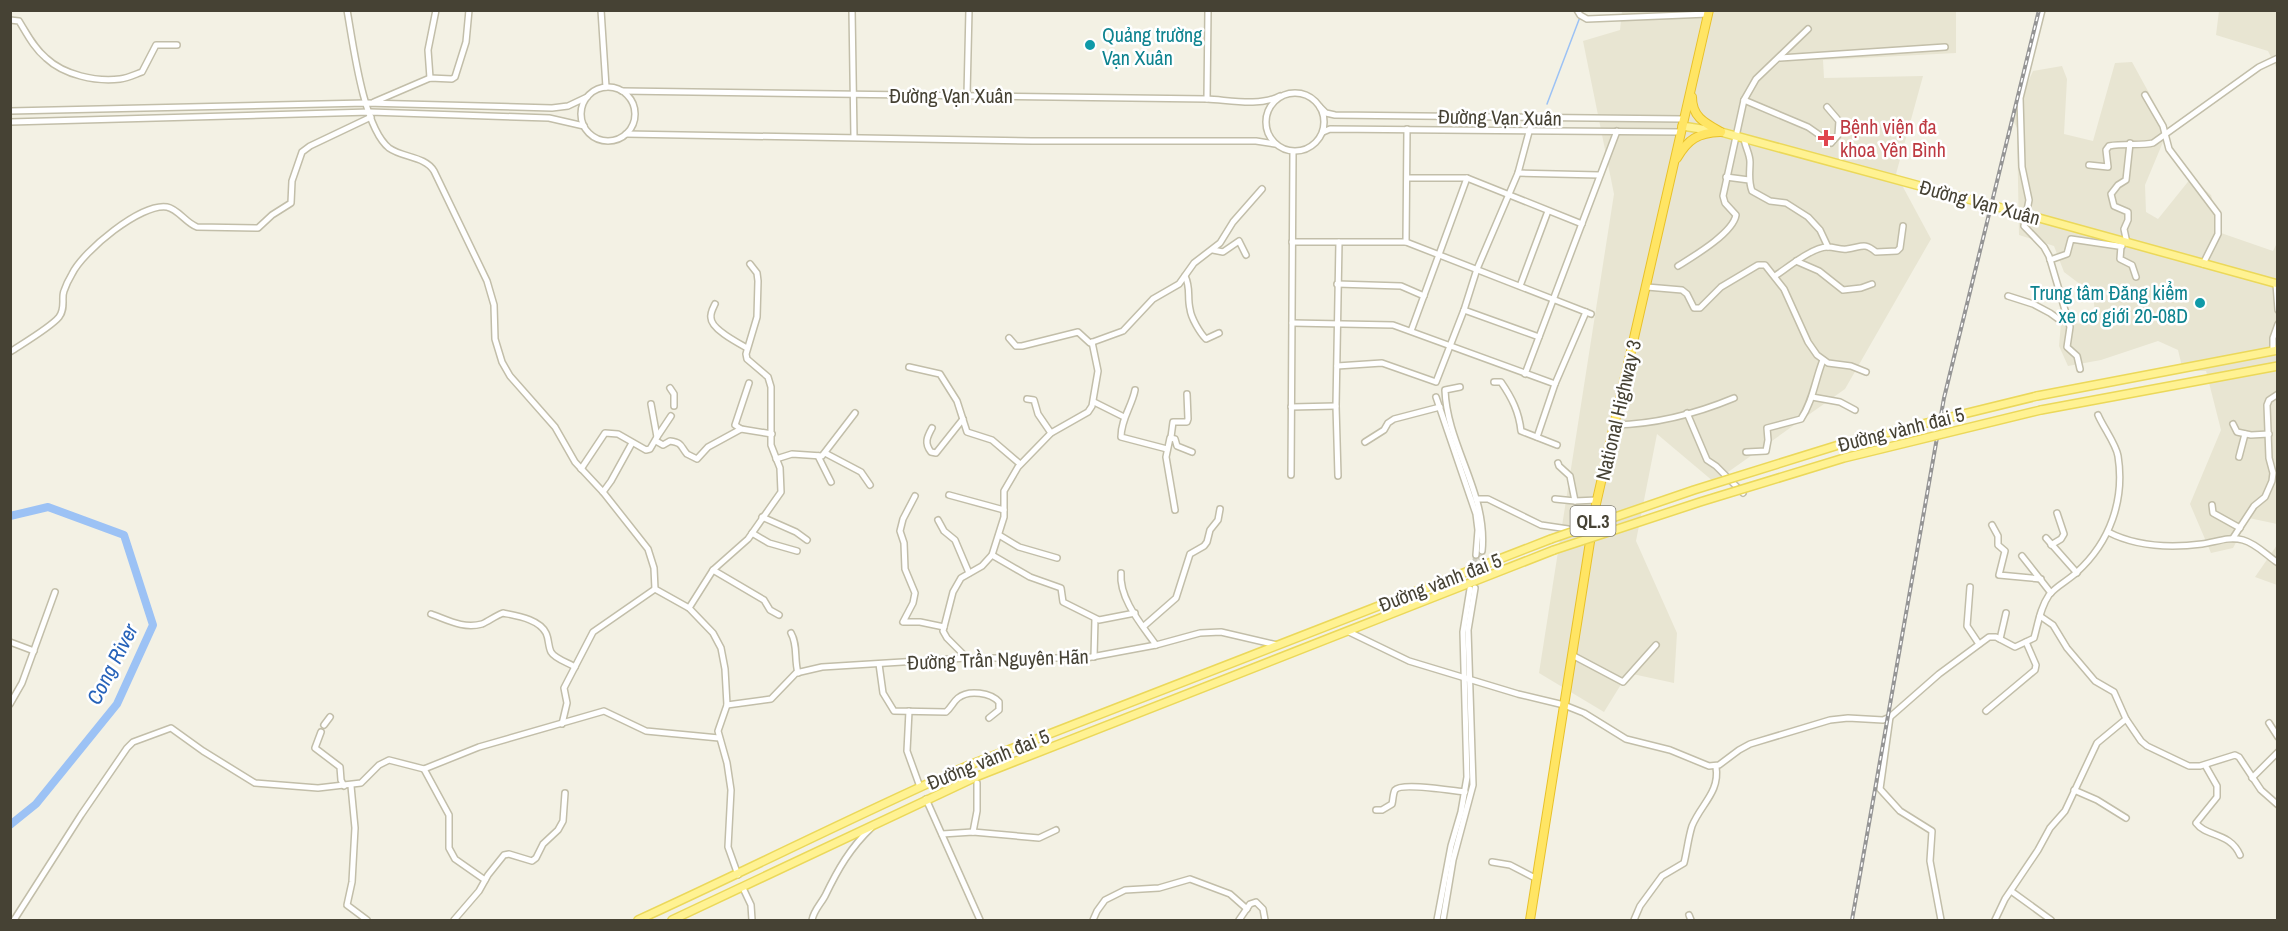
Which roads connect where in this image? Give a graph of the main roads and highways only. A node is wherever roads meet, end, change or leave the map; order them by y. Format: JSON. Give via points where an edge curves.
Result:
{"nodes":[{"id":1,"x":1708,"y":12,"type":"edge"},
{"id":2,"x":1694,"y":77,"type":"junction"},
{"id":3,"x":1682,"y":126,"type":"junction"},
{"id":4,"x":1721,"y":132,"type":"junction"},
{"id":5,"x":1673,"y":165,"type":"junction"},
{"id":6,"x":2277,"y":284,"type":"edge"},
{"id":7,"x":2275,"y":350,"type":"edge"},
{"id":8,"x":2277,"y":366,"type":"edge"},
{"id":9,"x":738,"y":875,"type":"junction"},
{"id":10,"x":743,"y":888,"type":"junction"},
{"id":11,"x":638,"y":921,"type":"edge"},
{"id":12,"x":672,"y":921,"type":"edge"},
{"id":13,"x":1530,"y":921,"type":"edge"}],
"edges":[{"from":1,"to":2,"type":"highway","name":"National Highway 3","number":"QL.3"},
{"from":2,"to":3,"type":"highway","name":"National Highway 3","number":"QL.3"},
{"from":2,"to":4,"type":"highway","via":[[1694,111]]},
{"from":3,"to":4,"type":"main road","name":"Đường Vạn Xuân"},
{"from":3,"to":5,"type":"highway","name":"National Highway 3","number":"QL.3"},
{"from":4,"to":5,"type":"highway","via":[[1694,138]]},
{"from":4,"to":6,"type":"main road","name":"Đường Vạn Xuân","bridge":true},
{"from":5,"to":13,"type":"highway","name":"National Highway 3","number":"QL.3","via":[[1597,500]]},
{"from":7,"to":9,"type":"main road","name":"Đường vành đai 5","bridge":true,"via":[[2037,396],[1845,443],[1694,490],[1551,539],[981,760]]},
{"from":8,"to":10,"type":"main road","name":"Đường vành đai 5","bridge":true,"via":[[2041,410],[1844,458],[1554,550],[978,776]]},
{"from":9,"to":10,"type":"main road"},
{"from":9,"to":11,"type":"main road","name":"Đường vành đai 5"},
{"from":10,"to":12,"type":"main road","name":"Đường vành đai 5"}]}
